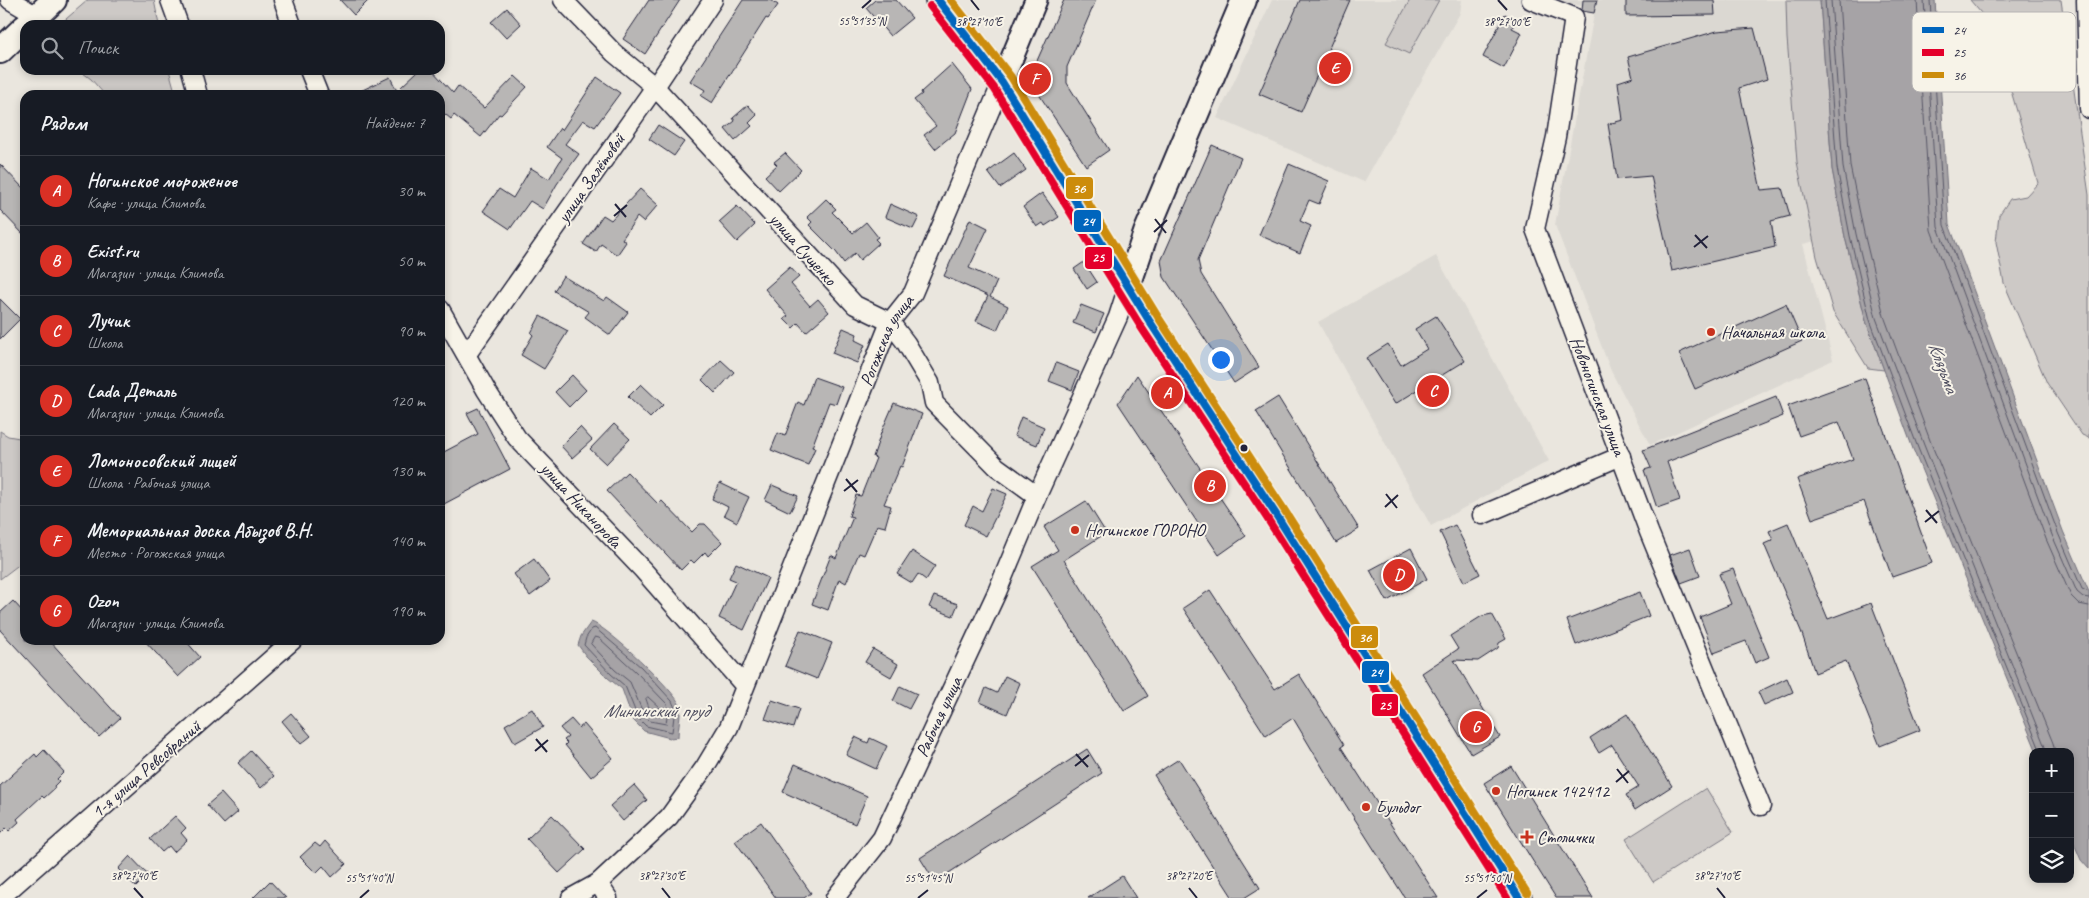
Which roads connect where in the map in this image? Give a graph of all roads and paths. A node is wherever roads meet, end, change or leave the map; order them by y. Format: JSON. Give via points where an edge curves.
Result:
{"nodes":[{"id":1,"x":10,"y":0,"type":"edge"},
{"id":2,"x":54,"y":0,"type":"edge"},
{"id":3,"x":170,"y":0,"type":"edge"},
{"id":4,"x":283,"y":0,"type":"edge"},
{"id":5,"x":562,"y":0,"type":"edge"},
{"id":6,"x":713,"y":0,"type":"edge"},
{"id":7,"x":938,"y":0,"type":"edge"},
{"id":8,"x":1036,"y":0,"type":"edge"},
{"id":9,"x":1244,"y":0,"type":"edge"},
{"id":10,"x":1531,"y":0,"type":"edge"},
{"id":11,"x":2086,"y":0,"type":"edge"},
{"id":12,"x":27,"y":20,"type":"edge"},
{"id":13,"x":33,"y":20,"type":"edge"},
{"id":14,"x":177,"y":20,"type":"edge"},
{"id":15,"x":290,"y":20,"type":"edge"},
{"id":16,"x":20,"y":32,"type":"edge"},
{"id":17,"x":0,"y":51,"type":"edge"},
{"id":18,"x":192,"y":75,"type":"edge"},
{"id":19,"x":311,"y":75,"type":"edge"},
{"id":20,"x":1002,"y":82,"type":"junction"},
{"id":21,"x":655,"y":87,"type":"junction"},
{"id":22,"x":197,"y":90,"type":"edge"},
{"id":23,"x":317,"y":90,"type":"edge"},
{"id":24,"x":2089,"y":109,"type":"edge"},
{"id":25,"x":1128,"y":286,"type":"junction"},
{"id":26,"x":445,"y":316,"type":"edge"},
{"id":27,"x":890,"y":322,"type":"junction"},
{"id":28,"x":468,"y":354,"type":"junction"},
{"id":29,"x":1620,"y":456,"type":"junction"},
{"id":30,"x":1037,"y":496,"type":"junction"},
{"id":31,"x":1482,"y":516,"type":"dead end"},
{"id":32,"x":287,"y":645,"type":"edge"},
{"id":33,"x":744,"y":685,"type":"junction"},
{"id":34,"x":1761,"y":806,"type":"dead end"},
{"id":35,"x":598,"y":883,"type":"junction"},
{"id":36,"x":0,"y":898,"type":"edge"},
{"id":37,"x":571,"y":898,"type":"edge"},
{"id":38,"x":608,"y":898,"type":"edge"},
{"id":39,"x":835,"y":898,"type":"edge"},
{"id":40,"x":1519,"y":898,"type":"edge"}],
"edges":[{"from":1,"to":12,"type":"street"},
{"from":2,"to":13,"type":"main road"},
{"from":3,"to":14,"type":"street"},
{"from":4,"to":15,"type":"street"},
{"from":5,"to":21,"type":"street","name":"улица Сущенко","via":[[614,53]]},
{"from":6,"to":21,"type":"street","name":"улица Залётовой"},
{"from":7,"to":20,"type":"main road"},
{"from":8,"to":20,"type":"street","name":"Рогожская улица"},
{"from":9,"to":25,"type":"main road","name":"Рабочая улица","via":[[1146,234]]},
{"from":10,"to":29,"type":"street","name":"Новоногинская улица","via":[[1574,17],[1556,137],[1535,229]]},
{"from":11,"to":24,"type":"street"},
{"from":16,"to":17,"type":"main road"},
{"from":18,"to":22,"type":"street"},
{"from":19,"to":23,"type":"street"},
{"from":20,"to":25,"type":"main road"},
{"from":20,"to":27,"type":"street","name":"Рогожская улица","via":[[913,292]]},
{"from":21,"to":27,"type":"street","name":"улица Сущенко","via":[[855,305]]},
{"from":21,"to":28,"type":"street","name":"улица Залётовой"},
{"from":25,"to":30,"type":"street","name":"Рабочая улица","via":[[1118,317]]},
{"from":25,"to":40,"type":"main road"},
{"from":26,"to":28,"type":"street","name":"улица Никанорова"},
{"from":27,"to":30,"type":"street","name":"улица Сущенко","via":[[930,383],[934,403],[997,467]]},
{"from":27,"to":33,"type":"street","name":"Рогожская улица"},
{"from":28,"to":33,"type":"street","name":"улица Никанорова","via":[[486,390],[517,438],[643,570]]},
{"from":29,"to":31,"type":"street"},
{"from":29,"to":34,"type":"street","name":"Новоногинская улица"},
{"from":30,"to":39,"type":"street","name":"Рабочая улица","via":[[997,592],[882,838]]},
{"from":32,"to":36,"type":"street","name":"1-я улица Ревсобраний"},
{"from":33,"to":35,"type":"street","name":"Рогожская улица","via":[[729,728],[674,811]]},
{"from":35,"to":37,"type":"street","name":"Рогожская улица"},
{"from":35,"to":38,"type":"street"}]}
